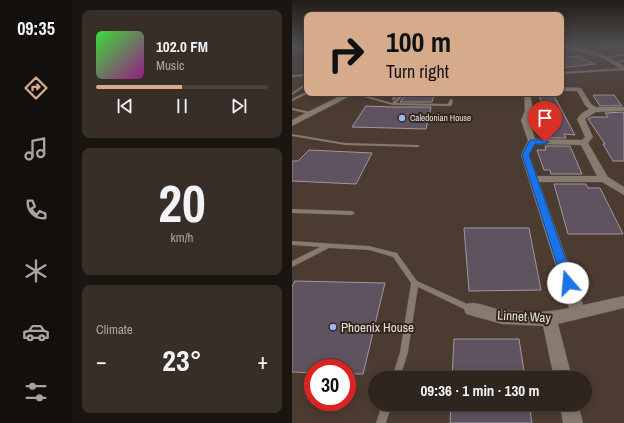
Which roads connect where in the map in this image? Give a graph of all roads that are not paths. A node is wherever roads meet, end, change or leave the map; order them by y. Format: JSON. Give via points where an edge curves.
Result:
{"nodes":[{"id":1,"x":624,"y":69,"type":"edge"},
{"id":2,"x":564,"y":73,"type":"edge"},
{"id":3,"x":304,"y":75,"type":"edge"},
{"id":4,"x":292,"y":76,"type":"edge"},
{"id":5,"x":304,"y":86,"type":"edge"},
{"id":6,"x":564,"y":89,"type":"edge"},
{"id":7,"x":292,"y":94,"type":"edge"},
{"id":8,"x":304,"y":94,"type":"edge"},
{"id":9,"x":346,"y":96,"type":"edge"},
{"id":10,"x":363,"y":96,"type":"edge"},
{"id":11,"x":401,"y":96,"type":"dead end"},
{"id":12,"x":527,"y":96,"type":"edge"},
{"id":13,"x":292,"y":100,"type":"edge"},
{"id":14,"x":451,"y":100,"type":"dead end"},
{"id":15,"x":393,"y":104,"type":"junction"},
{"id":16,"x":292,"y":109,"type":"edge"},
{"id":17,"x":594,"y":109,"type":"junction"},
{"id":18,"x":624,"y":109,"type":"edge"},
{"id":19,"x":310,"y":113,"type":"junction"},
{"id":20,"x":292,"y":123,"type":"edge"},
{"id":21,"x":292,"y":135,"type":"edge"},
{"id":22,"x":532,"y":141,"type":"junction"},
{"id":23,"x":584,"y":143,"type":"junction"},
{"id":24,"x":418,"y":146,"type":"dead end"},
{"id":25,"x":534,"y":179,"type":"junction"},
{"id":26,"x":604,"y":179,"type":"junction"},
{"id":27,"x":624,"y":192,"type":"edge"},
{"id":28,"x":292,"y":211,"type":"edge"},
{"id":29,"x":352,"y":214,"type":"dead end"},
{"id":30,"x":292,"y":244,"type":"edge"},
{"id":31,"x":329,"y":245,"type":"junction"},
{"id":32,"x":292,"y":264,"type":"edge"},
{"id":33,"x":415,"y":283,"type":"junction"},
{"id":34,"x":624,"y":302,"type":"edge"},
{"id":35,"x":471,"y":309,"type":"joint"},
{"id":36,"x":578,"y":313,"type":"junction"},
{"id":37,"x":549,"y":319,"type":"junction"},
{"id":38,"x":398,"y":371,"type":"edge"},
{"id":39,"x":561,"y":371,"type":"edge"},
{"id":40,"x":385,"y":411,"type":"edge"},
{"id":41,"x":570,"y":411,"type":"edge"},
{"id":42,"x":381,"y":423,"type":"edge"},
{"id":43,"x":573,"y":423,"type":"edge"}],
"edges":[{"from":1,"to":2,"type":"lane"},
{"from":3,"to":4,"type":"lane"},
{"from":5,"to":7,"type":"lane"},
{"from":6,"to":17,"type":"street","via":[[579,90],[588,105]]},
{"from":8,"to":13,"type":"lane"},
{"from":9,"to":19,"type":"street"},
{"from":10,"to":15,"type":"lane"},
{"from":11,"to":15,"type":"lane"},
{"from":12,"to":22,"type":"street","via":[[529,111],[526,120]]},
{"from":14,"to":15,"type":"lane","via":[[450,105]]},
{"from":16,"to":19,"type":"lane"},
{"from":17,"to":18,"type":"street"},
{"from":17,"to":23,"type":"street","via":[[585,112],[581,119],[589,137]]},
{"from":19,"to":20,"type":"street"},
{"from":21,"to":24,"type":"lane","via":[[345,144]]},
{"from":22,"to":23,"type":"street"},
{"from":22,"to":25,"type":"street","via":[[525,155]]},
{"from":23,"to":26,"type":"street"},
{"from":25,"to":26,"type":"street"},
{"from":25,"to":36,"type":"street"},
{"from":26,"to":27,"type":"street"},
{"from":28,"to":29,"type":"lane"},
{"from":30,"to":31,"type":"lane"},
{"from":31,"to":32,"type":"lane"},
{"from":31,"to":33,"type":"lane","via":[[369,248],[395,255]]},
{"from":33,"to":35,"type":"lane"},
{"from":33,"to":38,"type":"lane","via":[[404,352]]},
{"from":34,"to":36,"type":"street","name":"Linnet Way"},
{"from":35,"to":37,"type":"street","name":"Linnet Way","via":[[502,317]]},
{"from":36,"to":37,"type":"street","name":"Linnet Way"},
{"from":37,"to":39,"type":"street"},
{"from":40,"to":42,"type":"lane"},
{"from":41,"to":43,"type":"street"}]}
